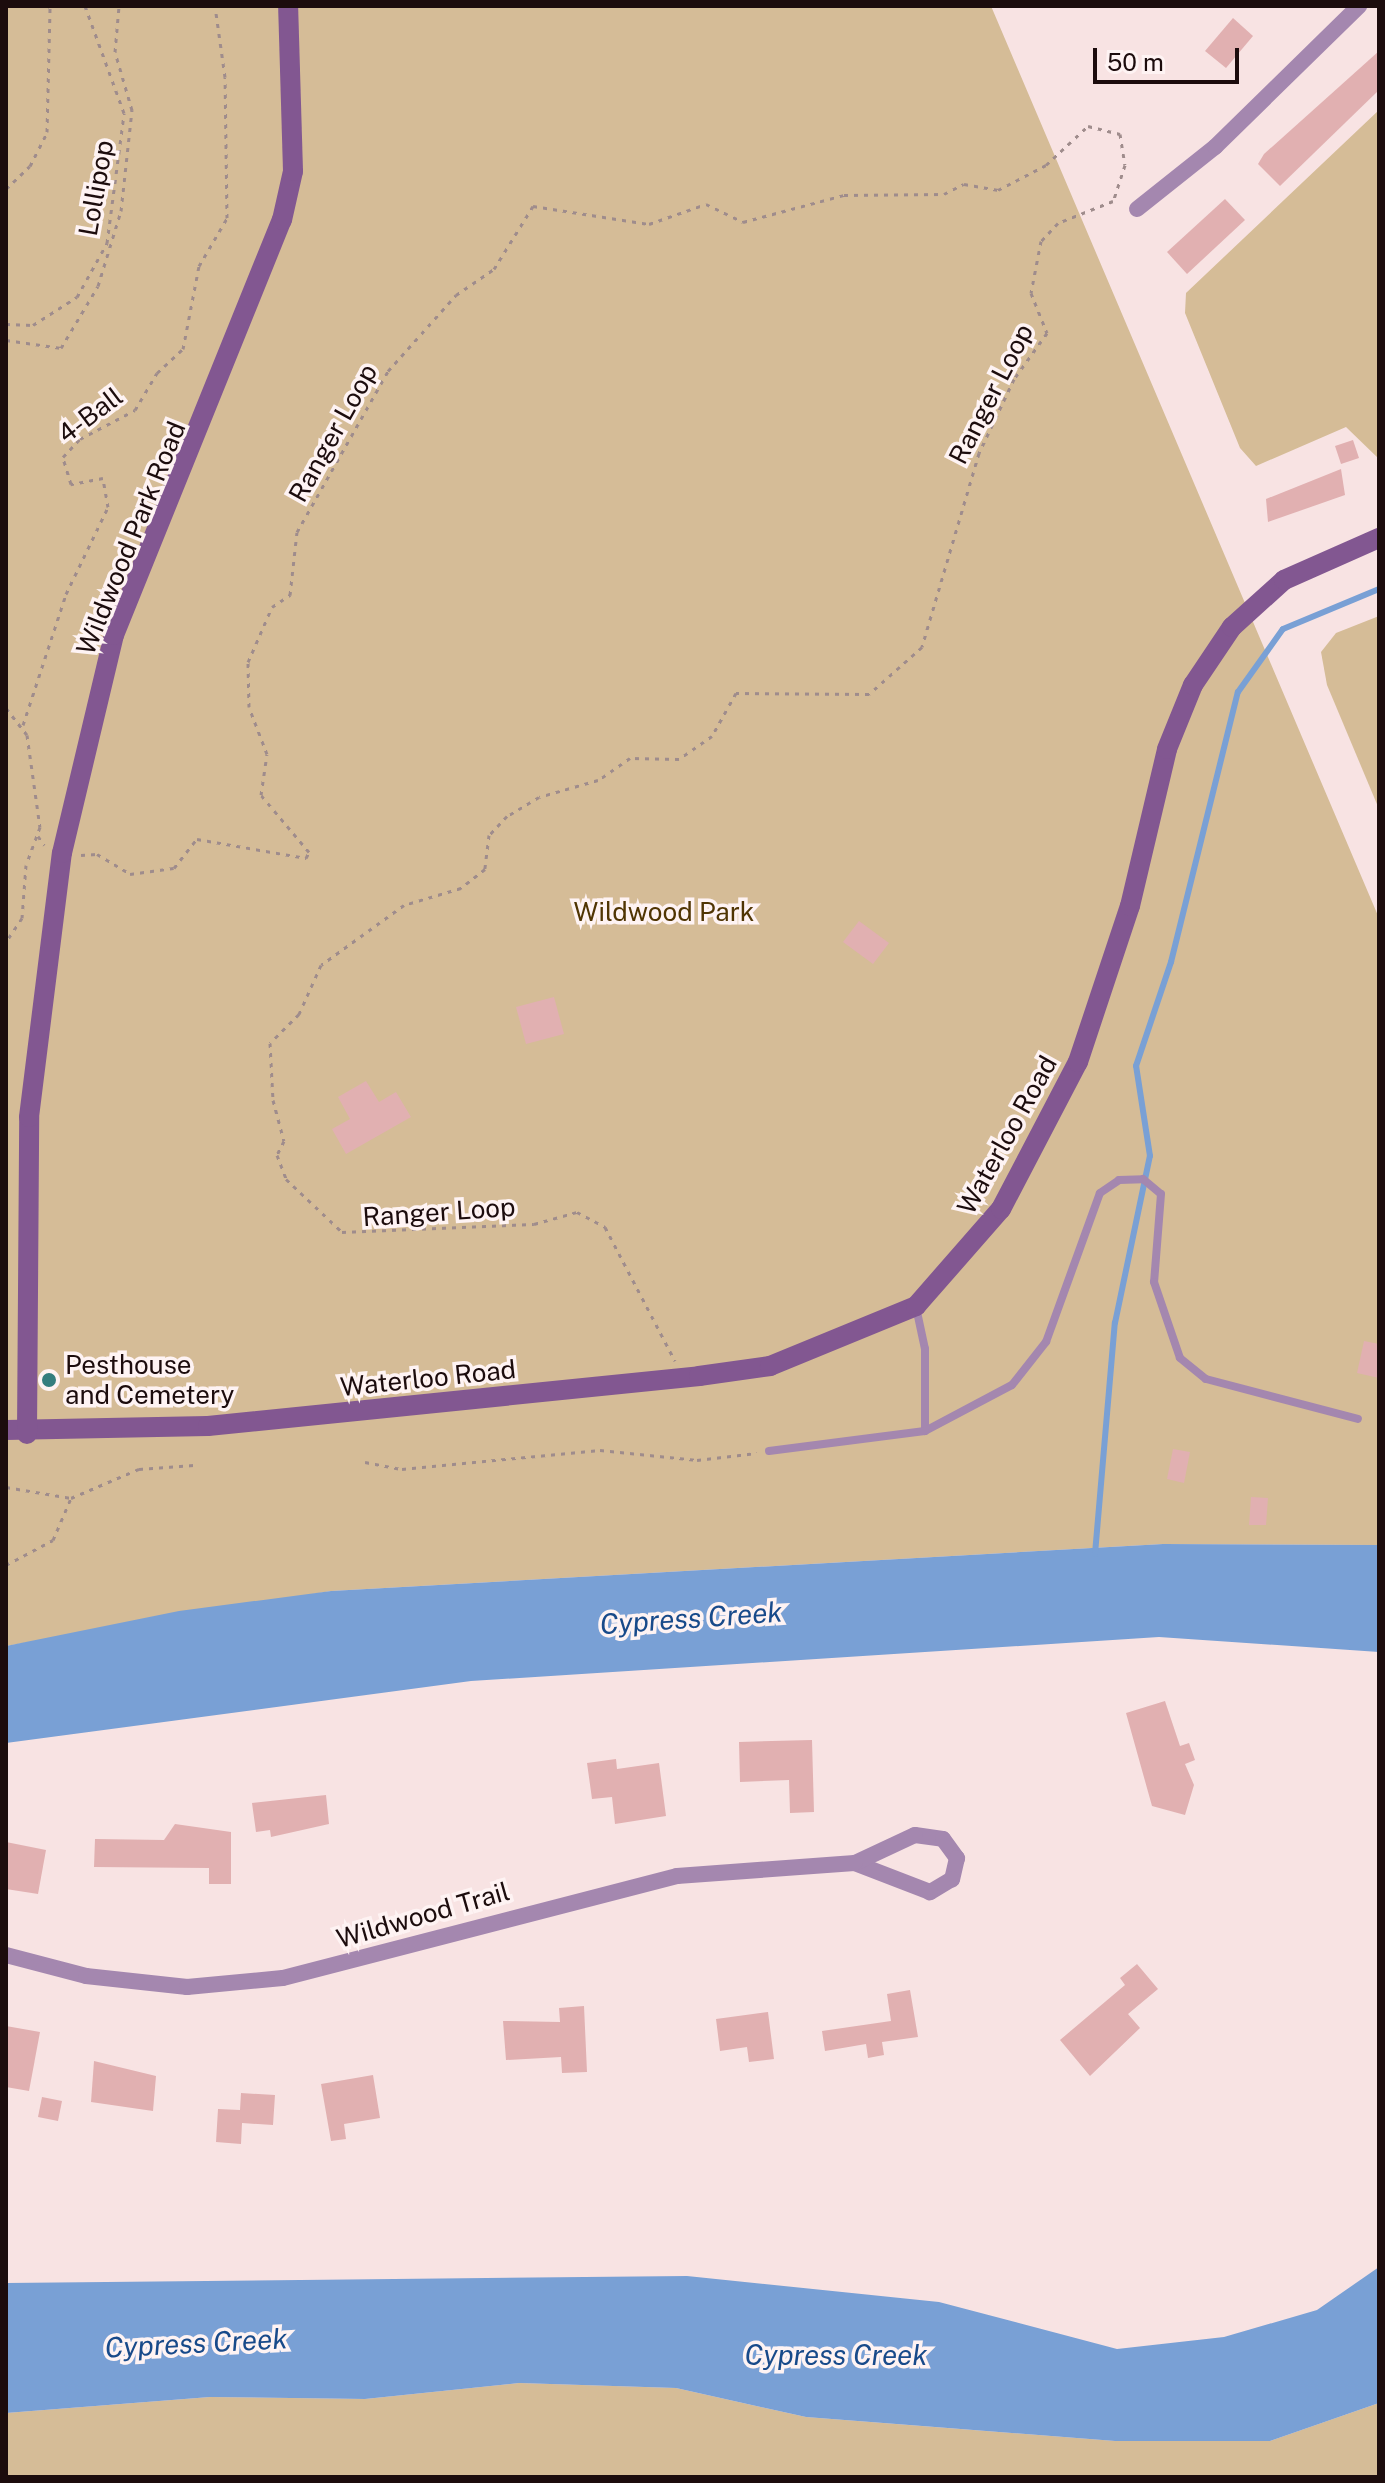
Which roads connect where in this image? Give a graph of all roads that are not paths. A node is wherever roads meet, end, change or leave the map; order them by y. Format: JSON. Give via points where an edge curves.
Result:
{"nodes":[{"id":1,"x":288,"y":6,"type":"edge"},
{"id":2,"x":1359,"y":6,"type":"edge"},
{"id":3,"x":1137,"y":209,"type":"dead end"},
{"id":4,"x":1379,"y":538,"type":"edge"},
{"id":5,"x":916,"y":1306,"type":"junction"},
{"id":6,"x":1358,"y":1419,"type":"dead end"},
{"id":7,"x":6,"y":1430,"type":"edge"},
{"id":8,"x":925,"y":1431,"type":"junction"},
{"id":9,"x":27,"y":1434,"type":"junction"},
{"id":10,"x":769,"y":1451,"type":"road end"},
{"id":11,"x":855,"y":1863,"type":"junction"},
{"id":12,"x":6,"y":1955,"type":"edge"}],
"edges":[{"from":1,"to":9,"type":"street","name":"Wildwood Park Road","via":[[293,171],[282,220],[114,635],[62,853],[29,1117]]},
{"from":2,"to":3,"type":"street","via":[[1215,147]]},
{"from":4,"to":5,"type":"street","name":"Waterloo Road","via":[[1284,580],[1232,627],[1193,685],[1167,749],[1130,906],[1078,1062],[1001,1209]]},
{"from":5,"to":8,"type":"lane","via":[[925,1349]]},
{"from":5,"to":9,"type":"street","name":"Waterloo Road","via":[[770,1366],[208,1426]]},
{"from":6,"to":8,"type":"lane","via":[[1218,1383],[1180,1358],[1154,1282],[1161,1194],[1143,1179],[1119,1180],[1100,1193],[1046,1342],[1012,1385]]},
{"from":7,"to":9,"type":"street","name":"Waterloo Road"},
{"from":8,"to":10,"type":"lane"},
{"from":11,"to":11,"type":"street","via":[[930,1892],[952,1879],[957,1858],[943,1839],[915,1835]]},
{"from":11,"to":12,"type":"street","name":"Wildwood Trail","via":[[677,1876],[283,1978],[187,1987],[86,1976]]}]}
